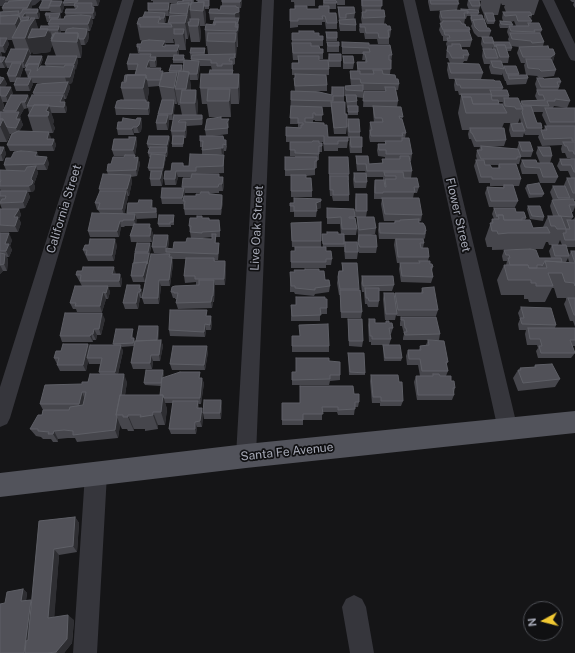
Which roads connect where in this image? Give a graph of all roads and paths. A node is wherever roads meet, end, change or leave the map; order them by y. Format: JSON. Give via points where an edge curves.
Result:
{"nodes":[{"id":1,"x":35,"y":0,"type":"edge"},
{"id":2,"x":128,"y":0,"type":"edge"},
{"id":3,"x":268,"y":0,"type":"edge"},
{"id":4,"x":409,"y":0,"type":"edge"},
{"id":5,"x":548,"y":0,"type":"edge"},
{"id":6,"x":0,"y":3,"type":"edge"},
{"id":7,"x":575,"y":57,"type":"edge"},
{"id":8,"x":0,"y":418,"type":"edge"},
{"id":9,"x":575,"y":422,"type":"edge"},
{"id":10,"x":508,"y":430,"type":"junction"},
{"id":11,"x":246,"y":456,"type":"junction"},
{"id":12,"x":96,"y":474,"type":"junction"},
{"id":13,"x":0,"y":485,"type":"edge"},
{"id":14,"x":354,"y":607,"type":"dead end"},
{"id":15,"x":85,"y":653,"type":"edge"},
{"id":16,"x":362,"y":653,"type":"edge"}],
"edges":[{"from":1,"to":6,"type":"street","via":[[31,3]]},
{"from":2,"to":8,"type":"street","name":"California Street"},
{"from":3,"to":11,"type":"street","name":"Live Oak Street"},
{"from":4,"to":10,"type":"street","name":"Flower Street"},
{"from":5,"to":7,"type":"street"},
{"from":9,"to":10,"type":"main road","name":"Santa Fe Avenue"},
{"from":10,"to":11,"type":"main road","name":"Santa Fe Avenue"},
{"from":11,"to":12,"type":"main road","name":"Santa Fe Avenue"},
{"from":12,"to":13,"type":"main road","name":"Santa Fe Avenue"},
{"from":12,"to":15,"type":"street"},
{"from":14,"to":16,"type":"street"}]}
